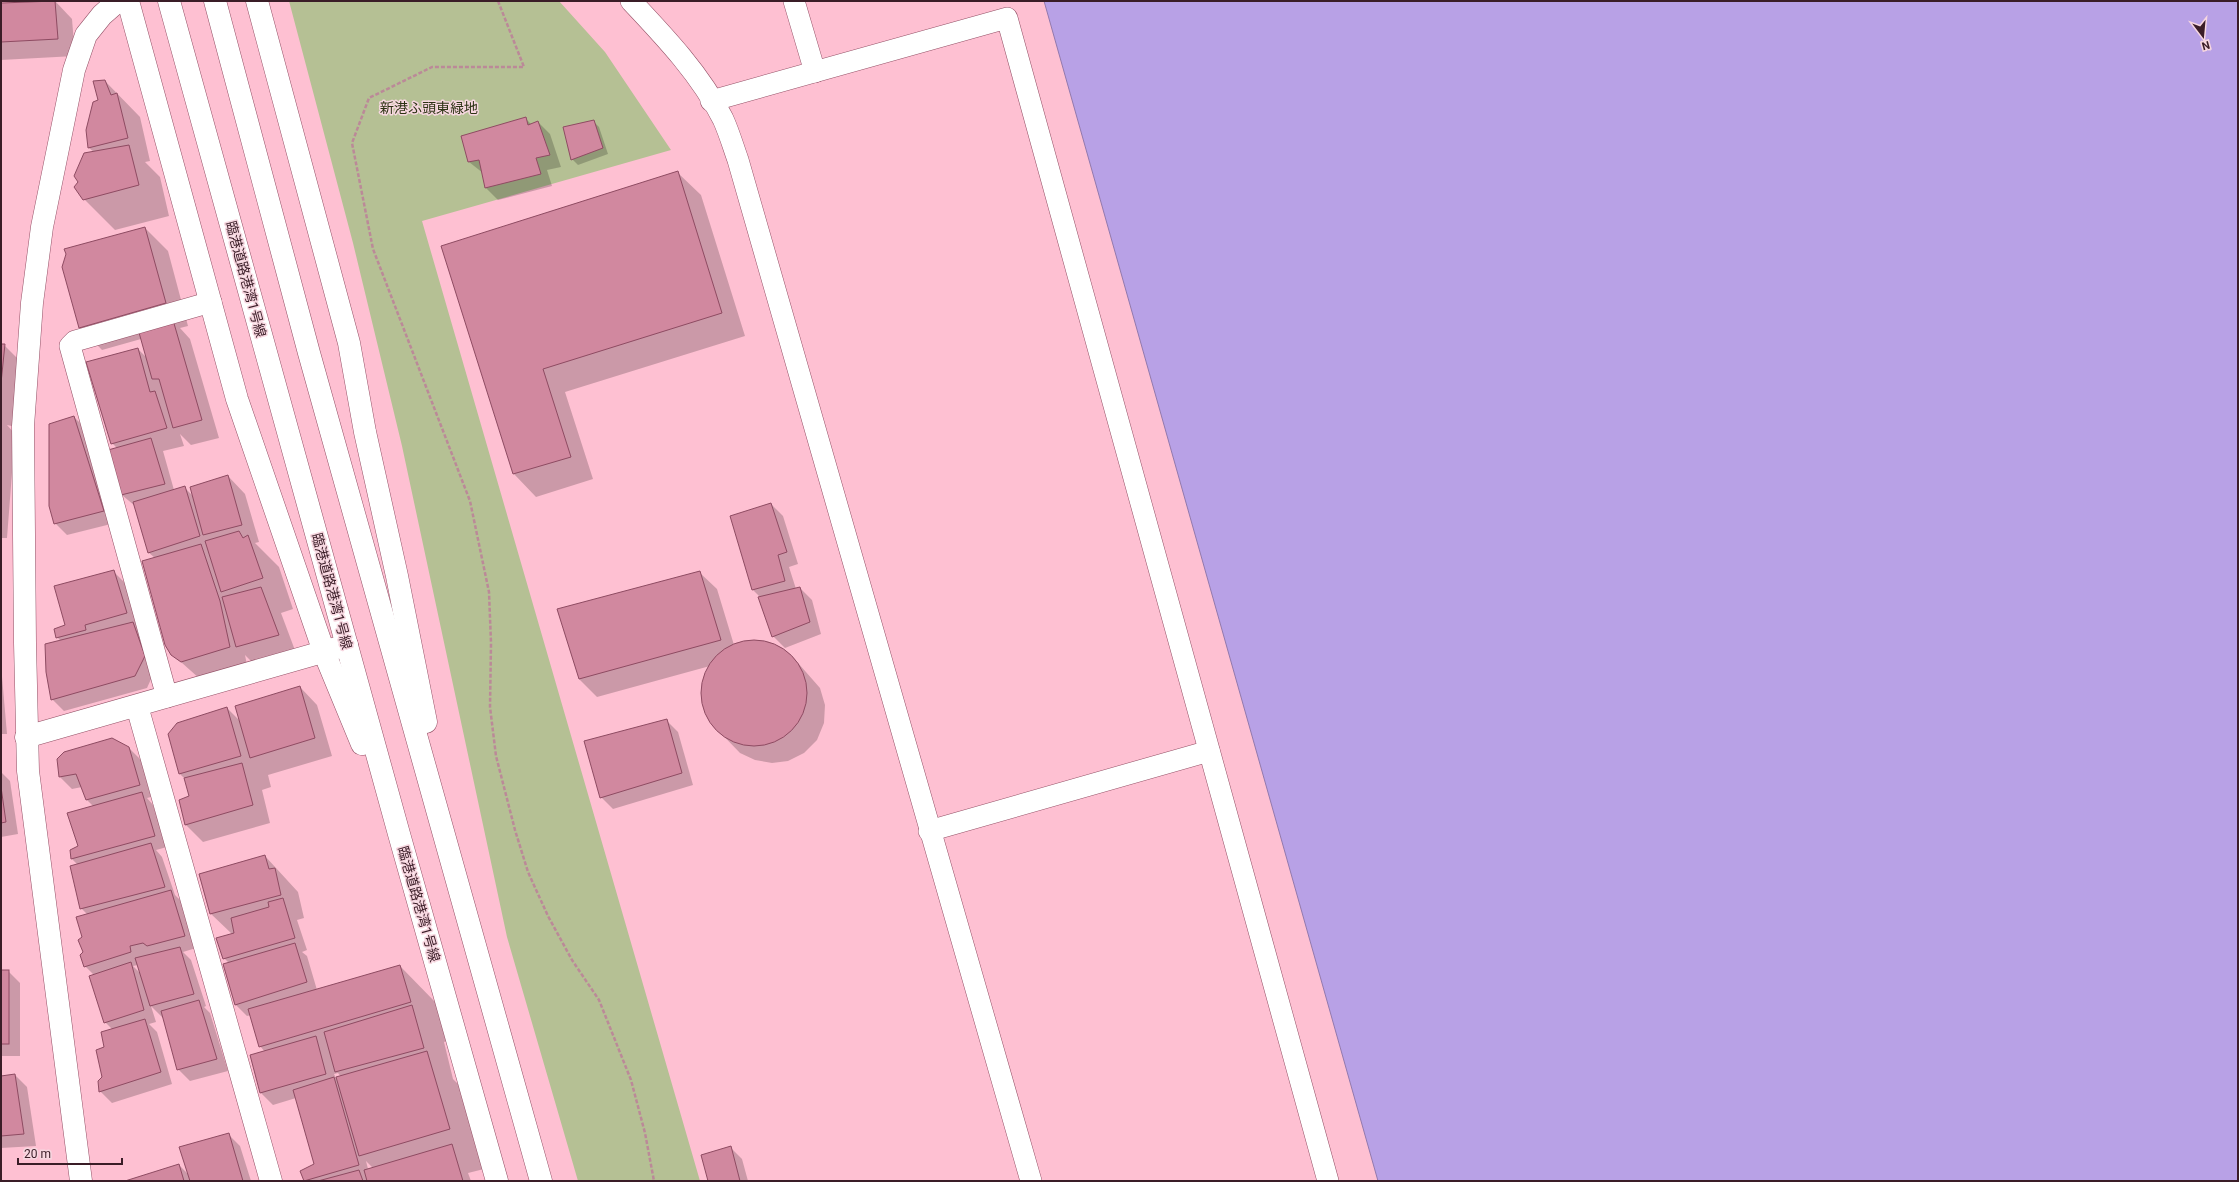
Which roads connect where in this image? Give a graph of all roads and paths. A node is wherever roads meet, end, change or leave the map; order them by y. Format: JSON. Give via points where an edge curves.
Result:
{"nodes":[{"id":1,"x":118,"y":1,"type":"edge"},
{"id":2,"x":128,"y":1,"type":"edge"},
{"id":3,"x":169,"y":1,"type":"edge"},
{"id":4,"x":215,"y":1,"type":"edge"},
{"id":5,"x":257,"y":1,"type":"edge"},
{"id":6,"x":498,"y":1,"type":"edge"},
{"id":7,"x":631,"y":1,"type":"edge"},
{"id":8,"x":794,"y":1,"type":"edge"},
{"id":9,"x":815,"y":72,"type":"junction"},
{"id":10,"x":711,"y":101,"type":"junction"},
{"id":11,"x":211,"y":302,"type":"junction"},
{"id":12,"x":347,"y":645,"type":"junction"},
{"id":13,"x":324,"y":652,"type":"junction"},
{"id":14,"x":168,"y":697,"type":"junction"},
{"id":15,"x":137,"y":706,"type":"junction"},
{"id":16,"x":26,"y":737,"type":"junction"},
{"id":17,"x":1209,"y":751,"type":"junction"},
{"id":18,"x":929,"y":832,"type":"junction"},
{"id":19,"x":399,"y":834,"type":"junction"},
{"id":20,"x":458,"y":886,"type":"junction"},
{"id":21,"x":82,"y":1181,"type":"edge"},
{"id":22,"x":272,"y":1181,"type":"edge"},
{"id":23,"x":497,"y":1181,"type":"edge"},
{"id":24,"x":541,"y":1181,"type":"edge"},
{"id":25,"x":654,"y":1181,"type":"edge"},
{"id":26,"x":1031,"y":1181,"type":"edge"},
{"id":27,"x":1328,"y":1181,"type":"edge"}],
"edges":[{"from":1,"to":16,"type":"street","via":[[102,15],[86,35],[74,70],[42,227],[32,303],[23,426]]},
{"from":2,"to":11,"type":"street"},
{"from":3,"to":12,"type":"street","name":"臨港道路港湾1号線"},
{"from":4,"to":20,"type":"street","via":[[308,353]]},
{"from":5,"to":20,"type":"street","via":[[349,343]]},
{"from":6,"to":25,"type":"path","via":[[524,67],[432,67],[369,98],[352,143],[374,249],[470,501],[489,592],[490,707],[496,756],[515,830],[528,872],[548,916],[572,960],[599,1000],[631,1080]]},
{"from":7,"to":10,"type":"lane","via":[[696,76]]},
{"from":8,"to":9,"type":"lane"},
{"from":9,"to":10,"type":"lane"},
{"from":9,"to":17,"type":"lane","via":[[1007,18]]},
{"from":10,"to":18,"type":"lane","via":[[722,119],[738,160]]},
{"from":11,"to":13,"type":"street","via":[[237,399]]},
{"from":11,"to":14,"type":"lane","via":[[75,341],[70,346]]},
{"from":12,"to":13,"type":"street"},
{"from":12,"to":19,"type":"street","name":"臨港道路港湾1号線"},
{"from":13,"to":14,"type":"street"},
{"from":13,"to":19,"type":"street"},
{"from":14,"to":15,"type":"street"},
{"from":15,"to":16,"type":"street"},
{"from":15,"to":22,"type":"street"},
{"from":16,"to":21,"type":"street","via":[[28,771]]},
{"from":17,"to":18,"type":"lane"},
{"from":17,"to":27,"type":"lane"},
{"from":18,"to":26,"type":"lane"},
{"from":19,"to":23,"type":"street","name":"臨港道路港湾1号線"},
{"from":20,"to":24,"type":"street"}]}
